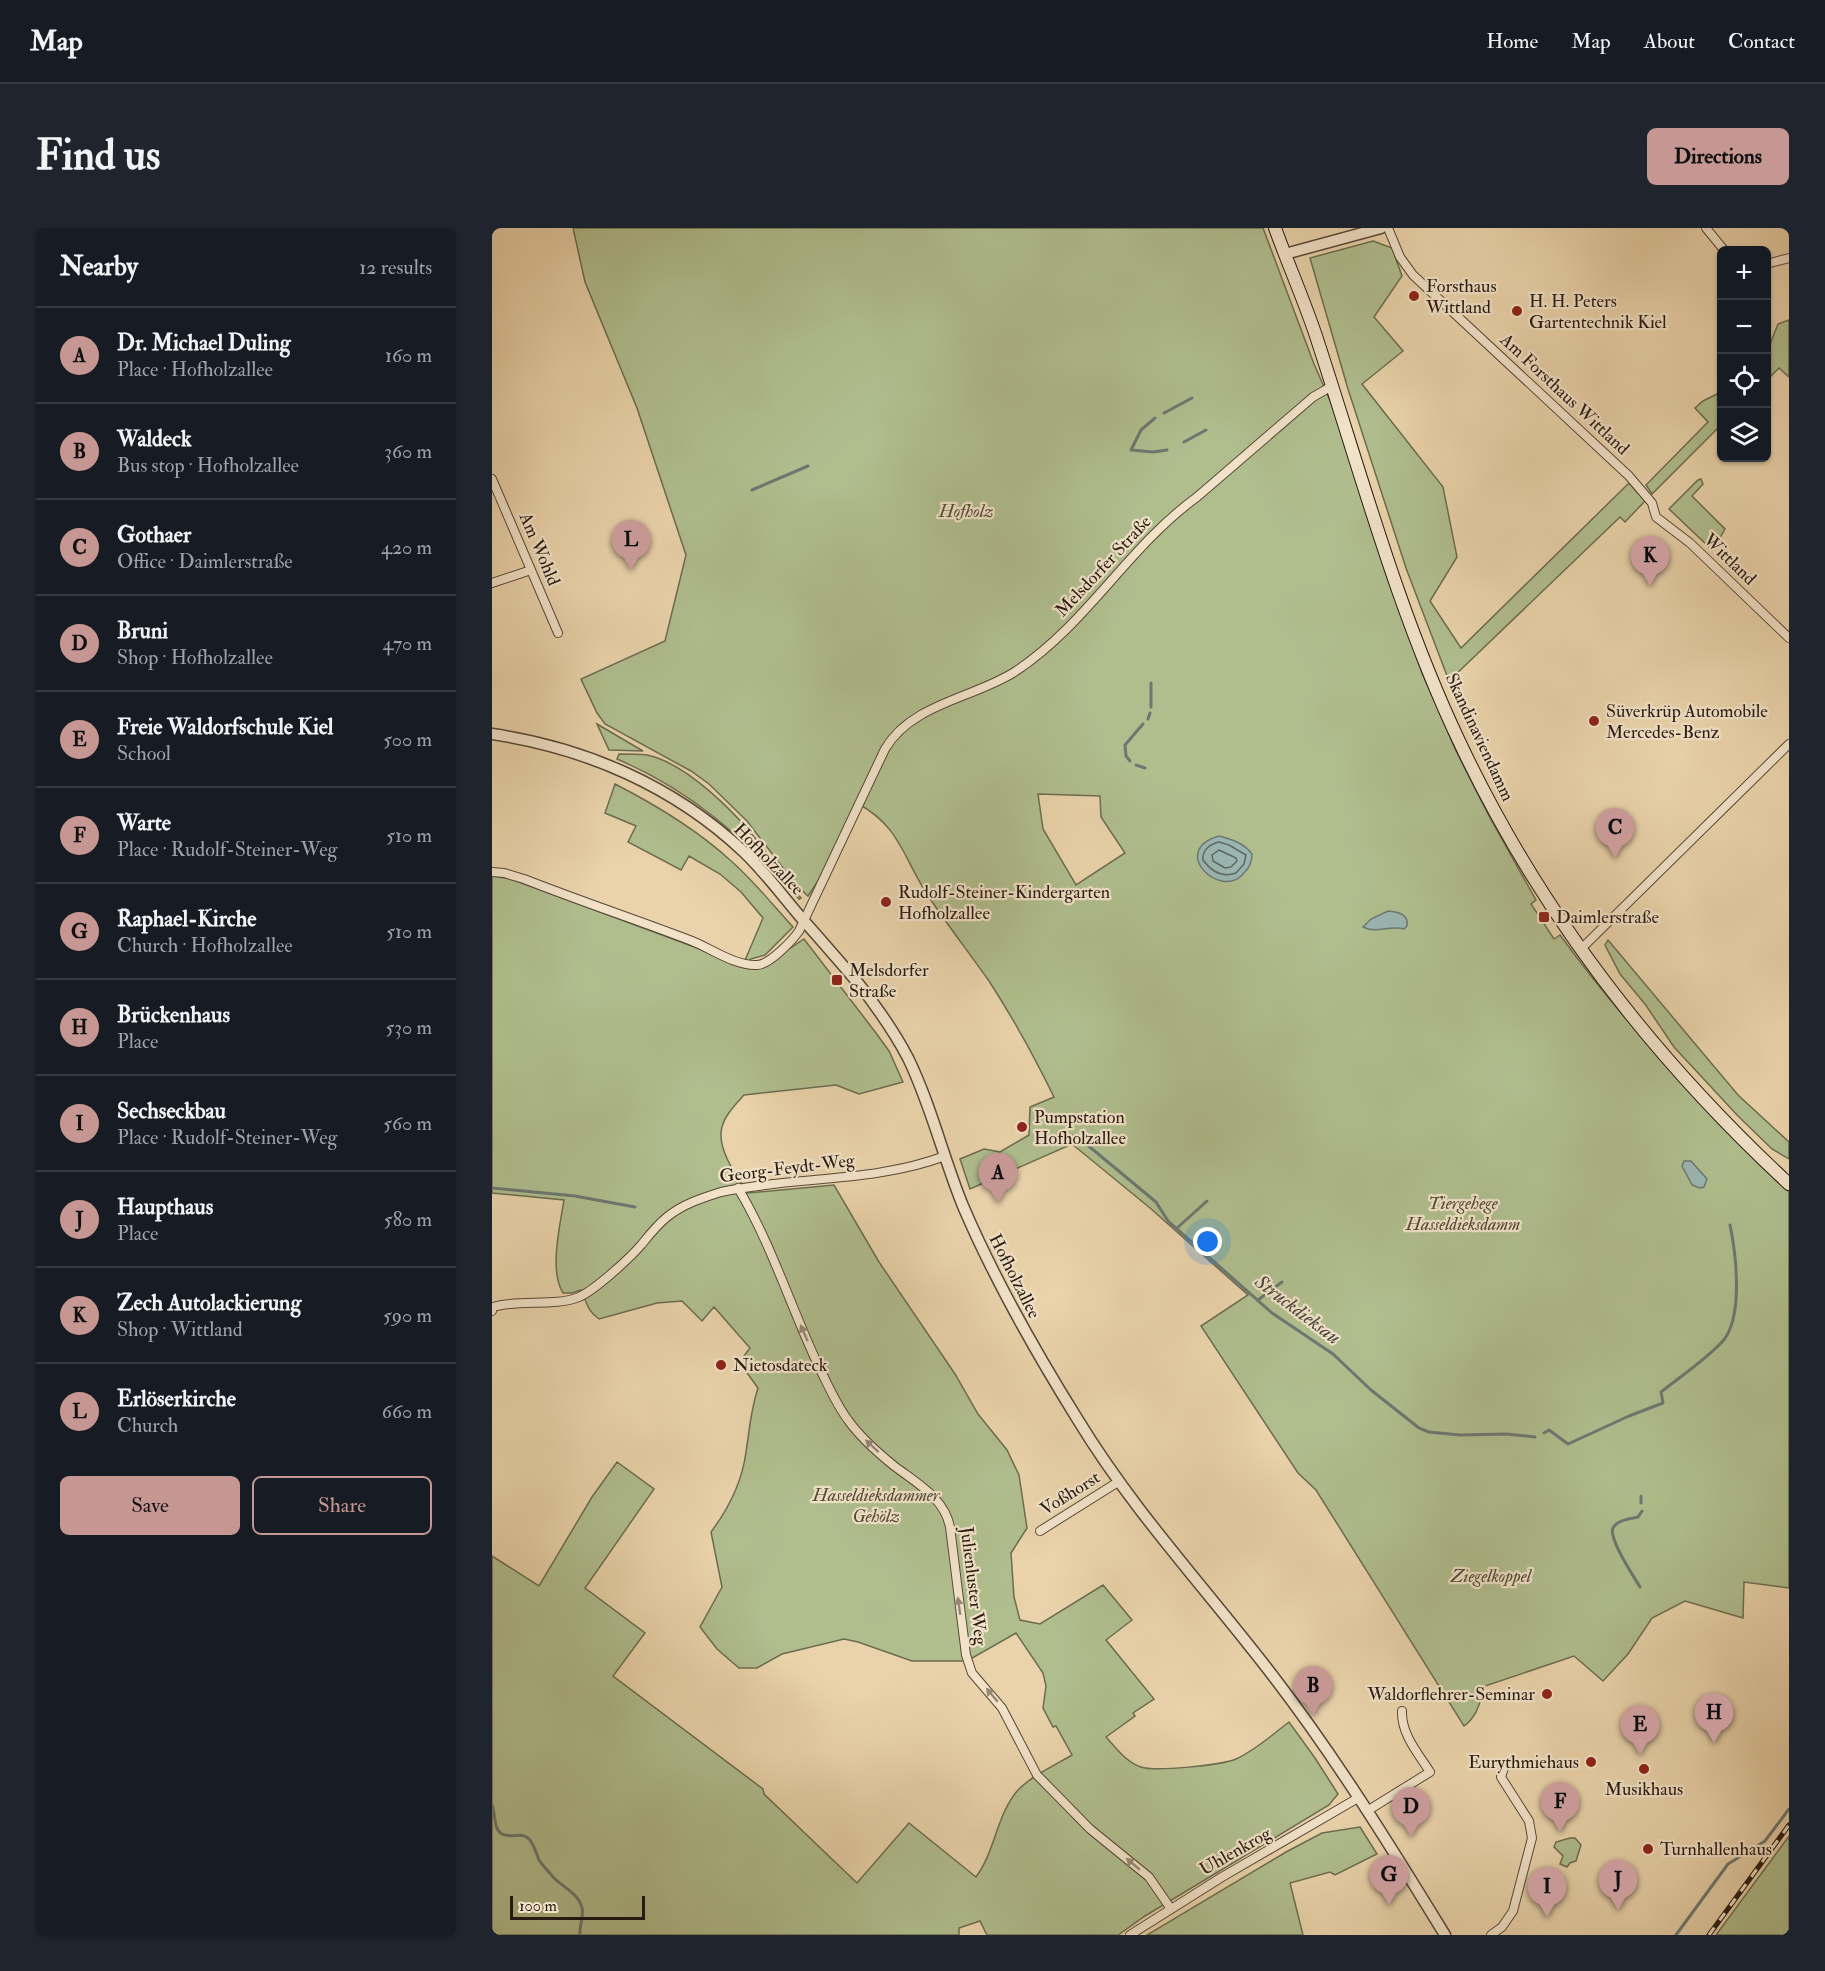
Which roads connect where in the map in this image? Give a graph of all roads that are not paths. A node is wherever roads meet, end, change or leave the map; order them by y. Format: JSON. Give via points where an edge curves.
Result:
{"nodes":[{"id":1,"x":1275,"y":228,"type":"edge"},
{"id":2,"x":1381,"y":228,"type":"edge"},
{"id":3,"x":1388,"y":228,"type":"edge"},
{"id":4,"x":1706,"y":228,"type":"edge"},
{"id":5,"x":1721,"y":246,"type":"edge"},
{"id":6,"x":1285,"y":254,"type":"junction"},
{"id":7,"x":1789,"y":258,"type":"edge"},
{"id":8,"x":1771,"y":263,"type":"edge"},
{"id":9,"x":1332,"y":386,"type":"junction"},
{"id":10,"x":492,"y":479,"type":"edge"},
{"id":11,"x":1652,"y":503,"type":"joint"},
{"id":12,"x":531,"y":570,"type":"junction"},
{"id":13,"x":492,"y":584,"type":"edge"},
{"id":14,"x":558,"y":633,"type":"dead end"},
{"id":15,"x":1789,"y":638,"type":"edge"},
{"id":16,"x":492,"y":734,"type":"edge"},
{"id":17,"x":1789,"y":744,"type":"edge"},
{"id":18,"x":492,"y":872,"type":"edge"},
{"id":19,"x":804,"y":921,"type":"junction"},
{"id":20,"x":1581,"y":949,"type":"junction"},
{"id":21,"x":945,"y":1156,"type":"junction"},
{"id":22,"x":1789,"y":1184,"type":"edge"},
{"id":23,"x":738,"y":1188,"type":"junction"},
{"id":24,"x":492,"y":1311,"type":"edge"},
{"id":25,"x":1118,"y":1482,"type":"junction"},
{"id":26,"x":1040,"y":1531,"type":"dead end"},
{"id":27,"x":1402,"y":1711,"type":"dead end"},
{"id":28,"x":1505,"y":1765,"type":"dead end"},
{"id":29,"x":1358,"y":1798,"type":"junction"},
{"id":30,"x":1366,"y":1811,"type":"junction"},
{"id":31,"x":1171,"y":1909,"type":"junction"},
{"id":32,"x":1130,"y":1935,"type":"edge"},
{"id":33,"x":1445,"y":1935,"type":"edge"},
{"id":34,"x":1491,"y":1935,"type":"edge"}],
"edges":[{"from":1,"to":6,"type":"main road","name":"Skandinaviendamm"},
{"from":2,"to":6,"type":"street"},
{"from":3,"to":11,"type":"street","name":"Am Forsthaus Wittland","via":[[1400,257],[1413,275],[1629,476]]},
{"from":4,"to":5,"type":"street"},
{"from":6,"to":9,"type":"main road","name":"Skandinaviendamm"},
{"from":7,"to":8,"type":"street"},
{"from":9,"to":19,"type":"street","name":"Melsdorfer Straße","via":[[1312,397],[1164,524],[1077,621],[1041,652],[1002,679],[903,727],[885,749]]},
{"from":9,"to":20,"type":"main road","name":"Skandinaviendamm","via":[[1412,627],[1460,742],[1522,861]]},
{"from":10,"to":12,"type":"street","name":"Am Wohld"},
{"from":11,"to":15,"type":"street","name":"Wittland","via":[[1656,517],[1690,543]]},
{"from":12,"to":13,"type":"street"},
{"from":12,"to":14,"type":"street","name":"Am Wohld"},
{"from":16,"to":19,"type":"street","name":"Hofholzallee","via":[[573,752],[665,793],[710,823],[746,854]]},
{"from":17,"to":20,"type":"street"},
{"from":18,"to":19,"type":"street","name":"Melsdorfer Straße","via":[[524,879],[743,964],[758,966],[768,961],[794,938]]},
{"from":19,"to":21,"type":"street","name":"Hofholzallee","via":[[869,997],[899,1043],[928,1105]]},
{"from":20,"to":22,"type":"main road","name":"Skandinaviendamm","via":[[1674,1068]]},
{"from":21,"to":23,"type":"street","name":"Georg-Feydt-Weg","via":[[887,1172]]},
{"from":21,"to":25,"type":"street","name":"Hofholzallee","via":[[1006,1298]]},
{"from":23,"to":24,"type":"street","name":"Georg-Feydt-Weg","via":[[695,1201],[668,1216],[630,1256],[579,1297],[503,1304]]},
{"from":31,"to":23,"type":"street","name":"Julienluster Weg","one_way":true,"via":[[1149,1877],[1090,1828],[1037,1774],[1002,1708],[972,1673],[966,1655],[951,1527],[946,1514],[935,1497],[891,1463],[847,1419]]},
{"from":25,"to":26,"type":"street","name":"Voßhorst"},
{"from":25,"to":29,"type":"street","name":"Hofholzallee","via":[[1295,1705]]},
{"from":27,"to":30,"type":"street","via":[[1405,1732],[1430,1772]]},
{"from":28,"to":34,"type":"street","via":[[1501,1777],[1528,1821],[1532,1838],[1513,1911]]},
{"from":29,"to":30,"type":"street","name":"Hofholzallee"},
{"from":29,"to":31,"type":"street","name":"Uhlenkrog"},
{"from":30,"to":33,"type":"street","name":"Hofholzallee"},
{"from":31,"to":32,"type":"street","name":"Uhlenkrog"}]}
